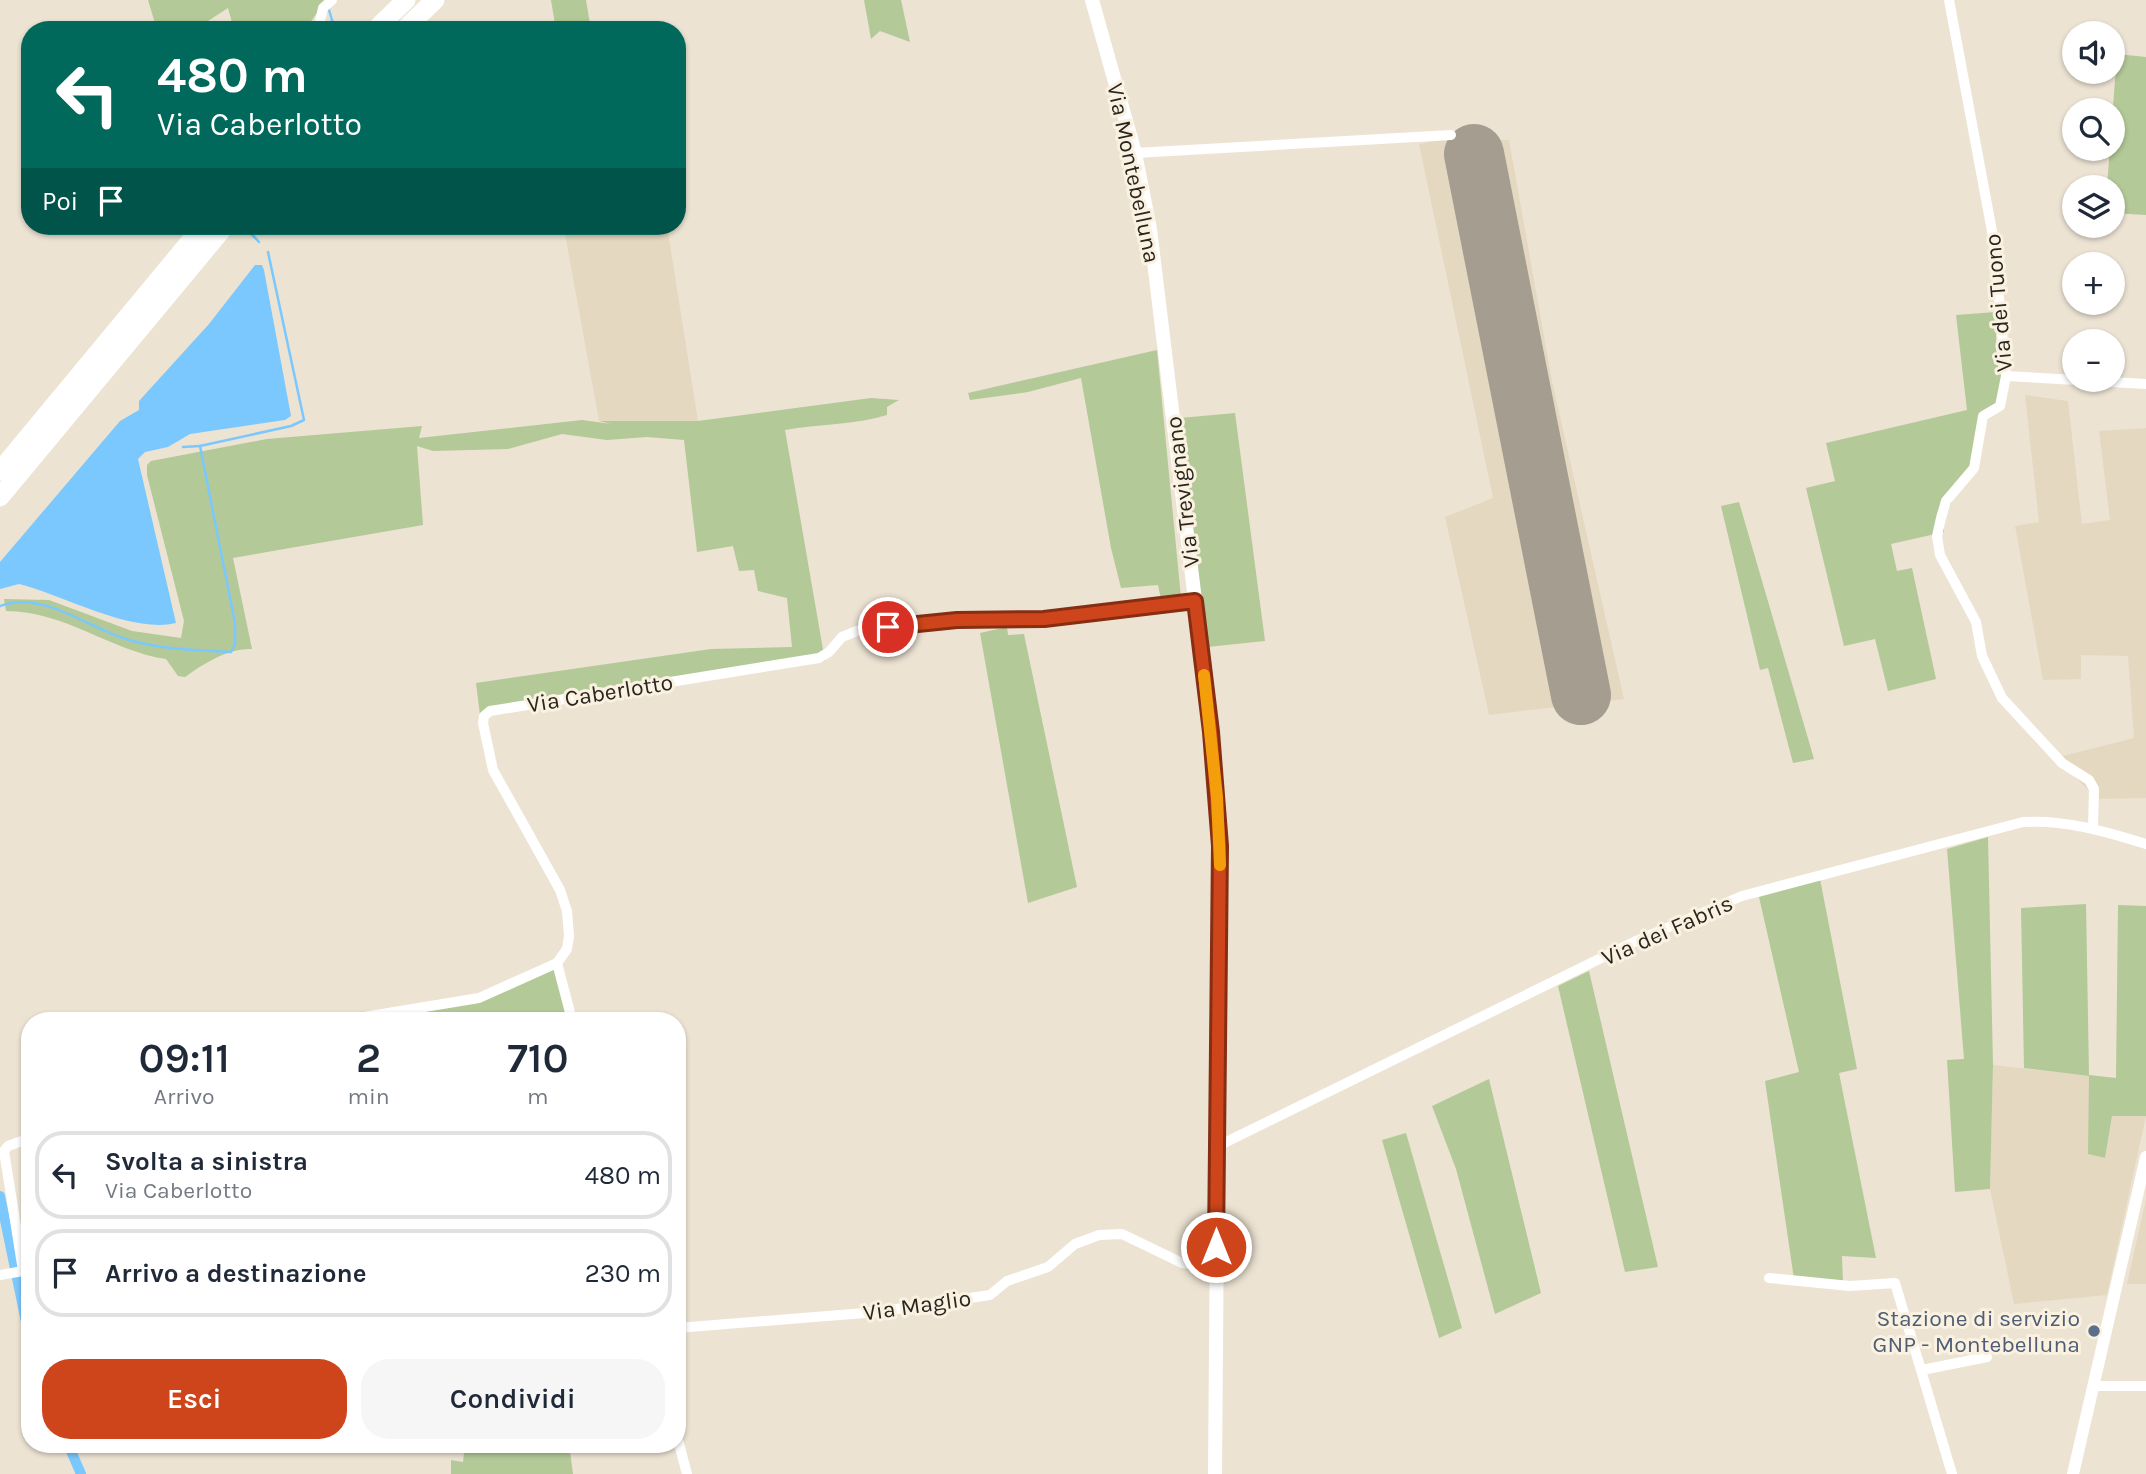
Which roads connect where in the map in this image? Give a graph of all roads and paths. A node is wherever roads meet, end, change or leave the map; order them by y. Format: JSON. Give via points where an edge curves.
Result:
{"nodes":[{"id":1,"x":332,"y":0,"type":"edge"},
{"id":2,"x":406,"y":0,"type":"edge"},
{"id":3,"x":435,"y":0,"type":"edge"},
{"id":4,"x":1092,"y":0,"type":"edge"},
{"id":5,"x":1949,"y":0,"type":"edge"},
{"id":6,"x":320,"y":21,"type":"edge"},
{"id":7,"x":384,"y":21,"type":"edge"},
{"id":8,"x":413,"y":21,"type":"edge"},
{"id":9,"x":1451,"y":135,"type":"dead end"},
{"id":10,"x":1135,"y":153,"type":"junction"},
{"id":11,"x":196,"y":235,"type":"edge"},
{"id":12,"x":218,"y":235,"type":"edge"},
{"id":13,"x":1164,"y":348,"type":"joint"},
{"id":14,"x":2006,"y":376,"type":"junction"},
{"id":15,"x":2146,"y":384,"type":"edge"},
{"id":16,"x":0,"y":471,"type":"edge"},
{"id":17,"x":0,"y":497,"type":"edge"},
{"id":18,"x":1195,"y":601,"type":"junction"},
{"id":19,"x":2093,"y":828,"type":"junction"},
{"id":20,"x":2146,"y":844,"type":"edge"},
{"id":21,"x":556,"y":963,"type":"junction"},
{"id":22,"x":394,"y":1012,"type":"edge"},
{"id":23,"x":570,"y":1012,"type":"edge"},
{"id":24,"x":21,"y":1141,"type":"edge"},
{"id":25,"x":1218,"y":1146,"type":"junction"},
{"id":26,"x":2146,"y":1157,"type":"edge"},
{"id":27,"x":21,"y":1264,"type":"edge"},
{"id":28,"x":1216,"y":1267,"type":"junction"},
{"id":29,"x":1769,"y":1278,"type":"dead end"},
{"id":30,"x":686,"y":1327,"type":"edge"},
{"id":31,"x":1987,"y":1357,"type":"dead end"},
{"id":32,"x":1922,"y":1370,"type":"junction"},
{"id":33,"x":2094,"y":1386,"type":"junction"},
{"id":34,"x":2146,"y":1386,"type":"edge"},
{"id":35,"x":681,"y":1453,"type":"edge"},
{"id":36,"x":687,"y":1474,"type":"edge"},
{"id":37,"x":1215,"y":1474,"type":"edge"},
{"id":38,"x":1952,"y":1474,"type":"edge"},
{"id":39,"x":2073,"y":1474,"type":"edge"}],
"edges":[{"from":1,"to":6,"type":"street","via":[[323,8]]},
{"from":2,"to":7,"type":"highway"},
{"from":3,"to":8,"type":"highway"},
{"from":4,"to":10,"type":"main road","name":"Via Montebelluna"},
{"from":5,"to":14,"type":"street","name":"Via dei Tuono","via":[[1994,242]]},
{"from":9,"to":10,"type":"street"},
{"from":10,"to":13,"type":"main road","name":"Via Montebelluna","via":[[1150,229]]},
{"from":11,"to":16,"type":"highway"},
{"from":12,"to":17,"type":"highway"},
{"from":13,"to":18,"type":"main road","name":"Via Trevignano"},
{"from":14,"to":15,"type":"street"},
{"from":14,"to":19,"type":"street","name":"Via dei Tuono","via":[[2000,406],[1983,416],[1974,468],[1946,501],[1937,536],[1940,555],[1976,622],[1982,656],[2002,698],[2062,763],[2094,789]]},
{"from":18,"to":21,"type":"street","name":"Via Caberlotto","via":[[1044,619],[957,620],[857,631],[842,637],[818,658],[491,711],[483,723],[493,770],[565,900],[569,936],[567,949]]},
{"from":18,"to":25,"type":"main road","name":"Via Trevignano","via":[[1220,846]]},
{"from":19,"to":20,"type":"street","name":"Via dei Fabris"},
{"from":19,"to":25,"type":"street","name":"Via dei Fabris","via":[[2053,820],[2023,822],[1742,896],[1636,941]]},
{"from":21,"to":22,"type":"street","via":[[479,998]]},
{"from":21,"to":23,"type":"street"},
{"from":24,"to":27,"type":"street","via":[[4,1151]]},
{"from":25,"to":28,"type":"main road","name":"Via Trevignano"},
{"from":26,"to":33,"type":"street"},
{"from":28,"to":30,"type":"street","name":"Via Maglio","via":[[1182,1263],[1122,1234],[1099,1236],[1075,1244],[1048,1267],[1007,1281],[990,1295],[877,1312]]},
{"from":28,"to":37,"type":"main road","name":"Via Trevignano"},
{"from":29,"to":32,"type":"street","via":[[1850,1286],[1895,1283]]},
{"from":31,"to":32,"type":"street"},
{"from":32,"to":38,"type":"street"},
{"from":33,"to":34,"type":"street"},
{"from":33,"to":39,"type":"street"},
{"from":35,"to":36,"type":"street"}]}
